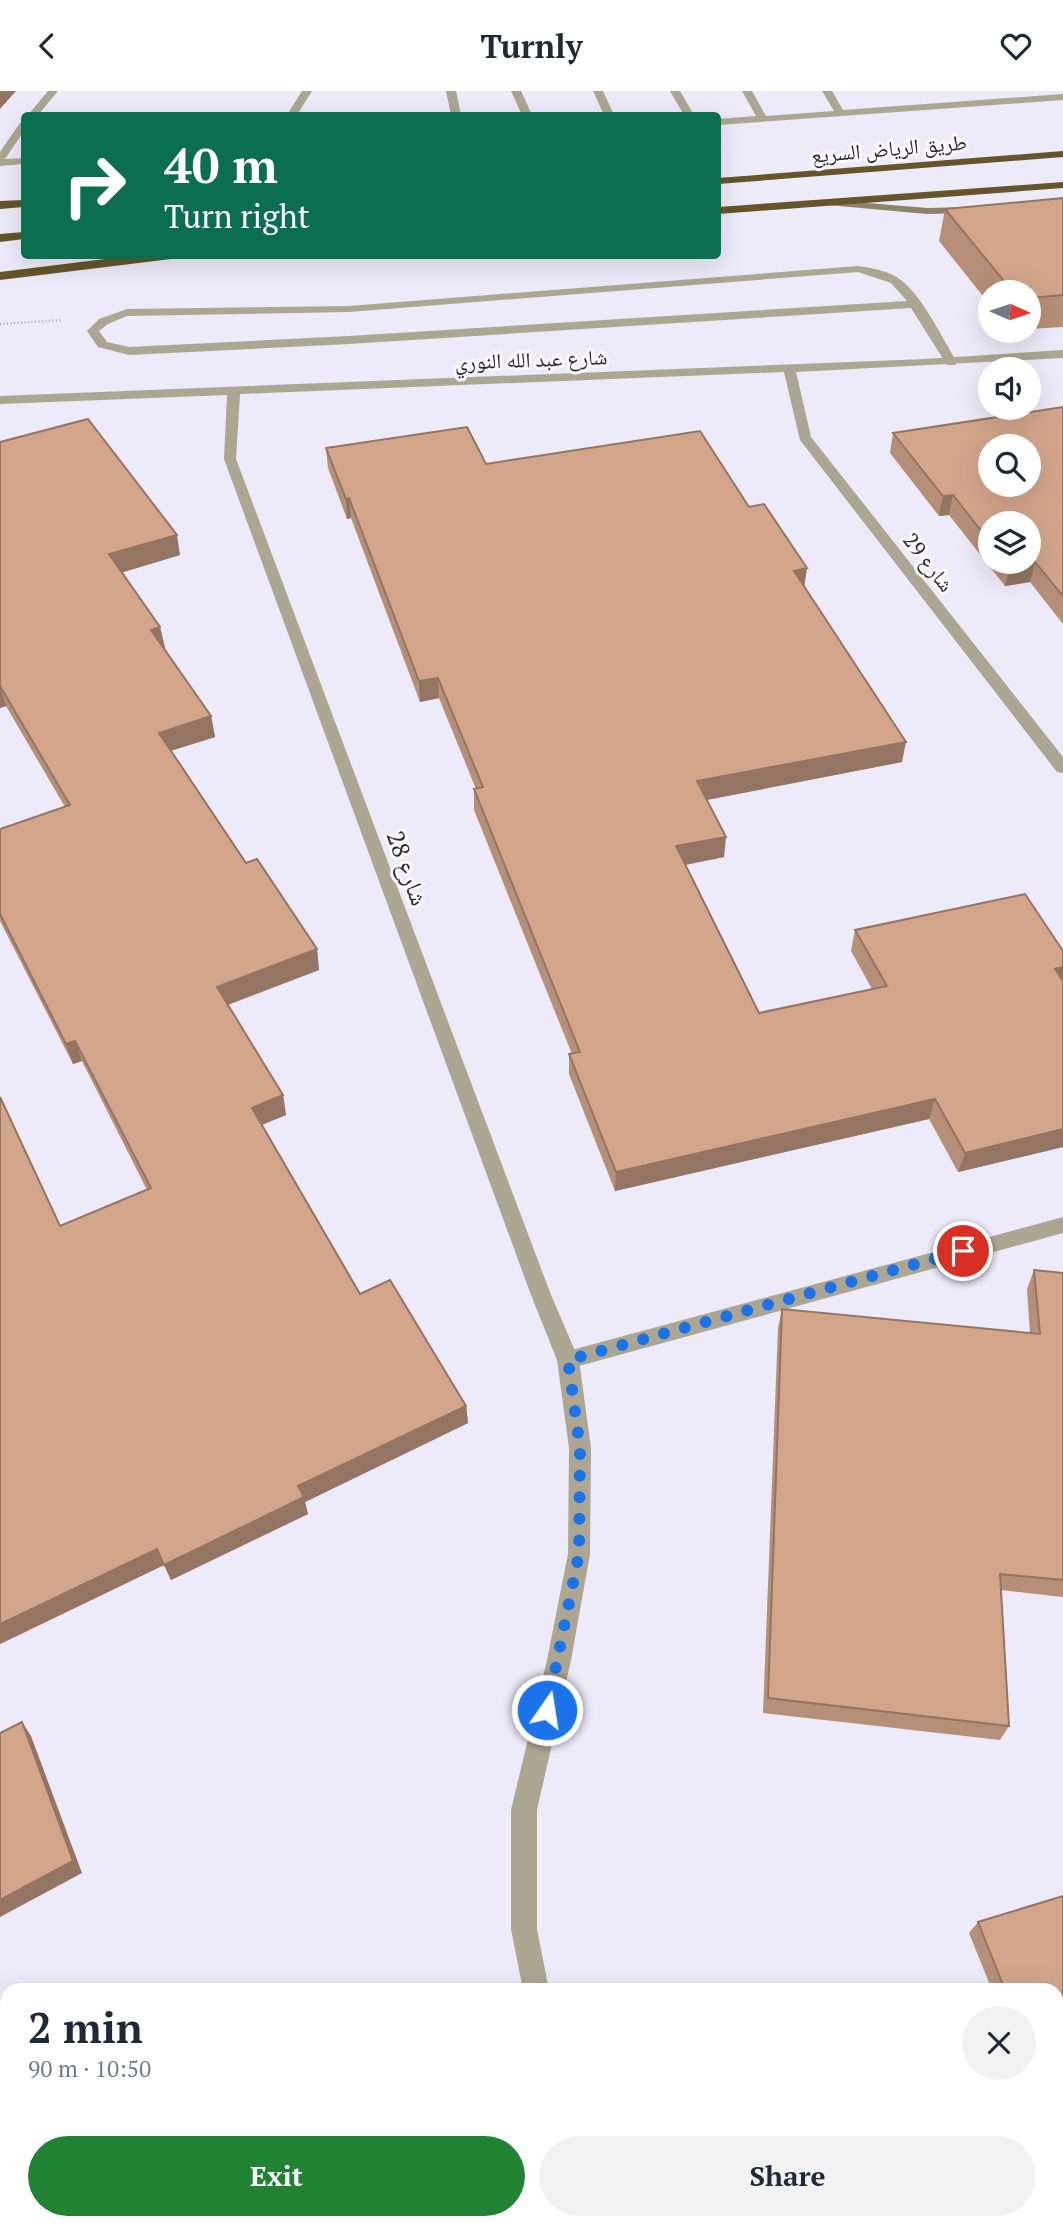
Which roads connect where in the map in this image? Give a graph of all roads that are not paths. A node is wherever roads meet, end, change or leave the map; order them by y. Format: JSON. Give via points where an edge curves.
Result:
{"nodes":[{"id":1,"x":53,"y":91,"type":"edge"},
{"id":2,"x":307,"y":91,"type":"edge"},
{"id":3,"x":451,"y":91,"type":"edge"},
{"id":4,"x":516,"y":91,"type":"edge"},
{"id":5,"x":598,"y":91,"type":"edge"},
{"id":6,"x":675,"y":91,"type":"edge"},
{"id":7,"x":747,"y":91,"type":"edge"},
{"id":8,"x":827,"y":91,"type":"edge"},
{"id":9,"x":974,"y":91,"type":"edge"},
{"id":10,"x":1059,"y":95,"type":"edge"},
{"id":11,"x":984,"y":103,"type":"junction"},
{"id":12,"x":36,"y":112,"type":"edge"},
{"id":13,"x":294,"y":112,"type":"edge"},
{"id":14,"x":455,"y":112,"type":"edge"},
{"id":15,"x":526,"y":112,"type":"edge"},
{"id":16,"x":608,"y":112,"type":"edge"},
{"id":17,"x":686,"y":112,"type":"edge"},
{"id":18,"x":840,"y":113,"type":"junction"},
{"id":19,"x":763,"y":119,"type":"junction"},
{"id":20,"x":721,"y":122,"type":"edge"},
{"id":21,"x":21,"y":130,"type":"edge"},
{"id":22,"x":1063,"y":154,"type":"edge"},
{"id":23,"x":0,"y":161,"type":"edge"},
{"id":24,"x":21,"y":161,"type":"edge"},
{"id":25,"x":721,"y":181,"type":"edge"},
{"id":26,"x":1063,"y":185,"type":"edge"},
{"id":27,"x":832,"y":203,"type":"junction"},
{"id":28,"x":21,"y":204,"type":"edge"},
{"id":29,"x":0,"y":205,"type":"edge"},
{"id":30,"x":981,"y":209,"type":"edge"},
{"id":31,"x":721,"y":211,"type":"edge"},
{"id":32,"x":21,"y":236,"type":"edge"},
{"id":33,"x":0,"y":238,"type":"edge"},
{"id":34,"x":138,"y":259,"type":"edge"},
{"id":35,"x":0,"y":276,"type":"edge"},
{"id":36,"x":912,"y":304,"type":"junction"},
{"id":37,"x":1063,"y":353,"type":"edge"},
{"id":38,"x":951,"y":362,"type":"junction"},
{"id":39,"x":789,"y":368,"type":"junction"},
{"id":40,"x":234,"y":389,"type":"junction"},
{"id":41,"x":0,"y":400,"type":"edge"},
{"id":42,"x":1063,"y":768,"type":"edge"},
{"id":43,"x":1063,"y":1225,"type":"edge"},
{"id":44,"x":568,"y":1360,"type":"junction"},
{"id":45,"x":535,"y":1983,"type":"edge"}],
"edges":[{"from":1,"to":12,"type":"street"},
{"from":2,"to":13,"type":"street"},
{"from":3,"to":14,"type":"street"},
{"from":4,"to":15,"type":"street"},
{"from":5,"to":16,"type":"street"},
{"from":6,"to":17,"type":"street"},
{"from":7,"to":19,"type":"street"},
{"from":8,"to":18,"type":"street"},
{"from":9,"to":11,"type":"street"},
{"from":10,"to":11,"type":"street"},
{"from":11,"to":18,"type":"street","via":[[911,103]]},
{"from":18,"to":19,"type":"street"},
{"from":19,"to":20,"type":"street"},
{"from":21,"to":23,"type":"street"},
{"from":22,"to":25,"type":"highway","name":"طريق الرياض السريع"},
{"from":23,"to":24,"type":"street"},
{"from":26,"to":27,"type":"highway"},
{"from":27,"to":30,"type":"main road","via":[[927,211]]},
{"from":27,"to":31,"type":"highway"},
{"from":28,"to":29,"type":"highway"},
{"from":32,"to":33,"type":"highway"},
{"from":34,"to":35,"type":"highway"},
{"from":36,"to":36,"type":"street","via":[[129,351],[104,346],[93,331],[117,316],[143,313],[349,309],[838,269],[888,277],[899,284]]},
{"from":36,"to":38,"type":"street"},
{"from":37,"to":38,"type":"street","name":"شارع عبد الله النوري"},
{"from":38,"to":39,"type":"street","name":"شارع عبد الله النوري"},
{"from":39,"to":40,"type":"street","name":"شارع عبد الله النوري"},
{"from":39,"to":42,"type":"street","name":"شارع 29","via":[[805,436]]},
{"from":40,"to":41,"type":"street","name":"شارع عبد الله النوري"},
{"from":40,"to":44,"type":"street","name":"شارع 28","via":[[230,459]]},
{"from":43,"to":44,"type":"street"},
{"from":44,"to":45,"type":"street","name":"شارع 28","via":[[580,1448],[579,1554],[524,1810],[524,1929]]}]}
